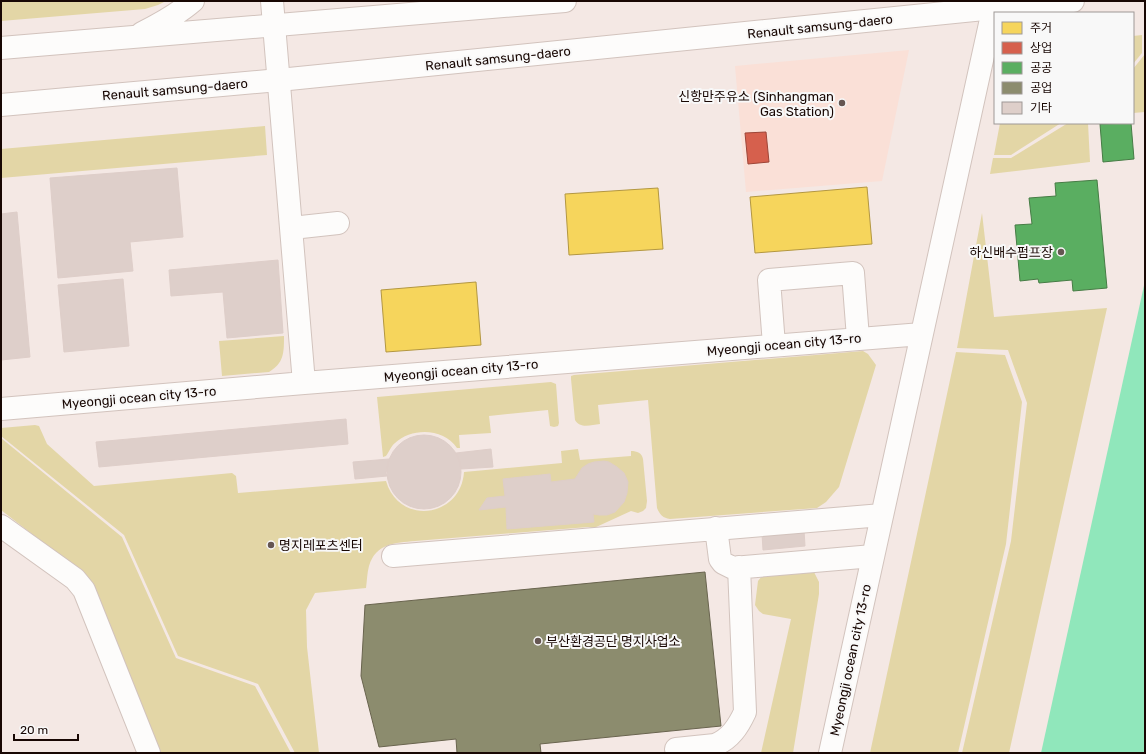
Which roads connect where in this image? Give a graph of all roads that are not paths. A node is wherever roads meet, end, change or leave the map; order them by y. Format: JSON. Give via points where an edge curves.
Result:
{"nodes":[{"id":1,"x":193,"y":1,"type":"edge"},
{"id":2,"x":272,"y":1,"type":"edge"},
{"id":3,"x":382,"y":1,"type":"edge"},
{"id":4,"x":565,"y":1,"type":"edge"},
{"id":5,"x":1072,"y":1,"type":"edge"},
{"id":6,"x":995,"y":4,"type":"edge"},
{"id":7,"x":431,"y":12,"type":"junction"},
{"id":8,"x":274,"y":26,"type":"junction"},
{"id":9,"x":135,"y":37,"type":"junction"},
{"id":10,"x":1,"y":48,"type":"edge"},
{"id":11,"x":279,"y":80,"type":"junction"},
{"id":12,"x":1,"y":105,"type":"edge"},
{"id":13,"x":338,"y":223,"type":"dead end"},
{"id":14,"x":292,"y":228,"type":"junction"},
{"id":15,"x":922,"y":334,"type":"junction"},
{"id":16,"x":858,"y":338,"type":"junction"},
{"id":17,"x":774,"y":345,"type":"junction"},
{"id":18,"x":304,"y":383,"type":"junction"},
{"id":19,"x":1,"y":409,"type":"edge"},
{"id":20,"x":882,"y":515,"type":"junction"},
{"id":21,"x":1,"y":526,"type":"edge"},
{"id":22,"x":716,"y":528,"type":"junction"},
{"id":23,"x":393,"y":556,"type":"dead end"},
{"id":24,"x":873,"y":556,"type":"junction"},
{"id":25,"x":739,"y":567,"type":"junction"},
{"id":26,"x":676,"y":749,"type":"dead end"},
{"id":27,"x":149,"y":753,"type":"edge"},
{"id":28,"x":830,"y":753,"type":"edge"}],
"edges":[{"from":1,"to":9,"type":"street","via":[[165,21]]},
{"from":2,"to":8,"type":"street"},
{"from":3,"to":7,"type":"street"},
{"from":4,"to":7,"type":"street"},
{"from":5,"to":6,"type":"street"},
{"from":6,"to":11,"type":"street","name":"Renault samsung-daero"},
{"from":6,"to":15,"type":"street","name":"Myeongji ocean city 13-ro"},
{"from":7,"to":8,"type":"street"},
{"from":8,"to":9,"type":"street"},
{"from":8,"to":11,"type":"street"},
{"from":9,"to":10,"type":"street"},
{"from":11,"to":12,"type":"street","name":"Renault samsung-daero"},
{"from":11,"to":14,"type":"street"},
{"from":13,"to":14,"type":"street"},
{"from":14,"to":18,"type":"street"},
{"from":15,"to":16,"type":"street","name":"Myeongji ocean city 13-ro"},
{"from":15,"to":20,"type":"street","name":"Myeongji ocean city 13-ro"},
{"from":16,"to":17,"type":"street","name":"Myeongji ocean city 13-ro"},
{"from":16,"to":17,"type":"street","via":[[853,273],[769,280]]},
{"from":17,"to":18,"type":"street","name":"Myeongji ocean city 13-ro"},
{"from":18,"to":19,"type":"street","name":"Myeongji ocean city 13-ro"},
{"from":20,"to":22,"type":"street"},
{"from":20,"to":24,"type":"street","name":"Myeongji ocean city 13-ro"},
{"from":21,"to":27,"type":"street","via":[[75,579],[84,590]]},
{"from":22,"to":23,"type":"street"},
{"from":22,"to":25,"type":"street","via":[[720,559],[728,566]]},
{"from":24,"to":25,"type":"street"},
{"from":24,"to":28,"type":"street","name":"Myeongji ocean city 13-ro"},
{"from":25,"to":26,"type":"street","via":[[745,712],[734,732],[718,744]]}]}
